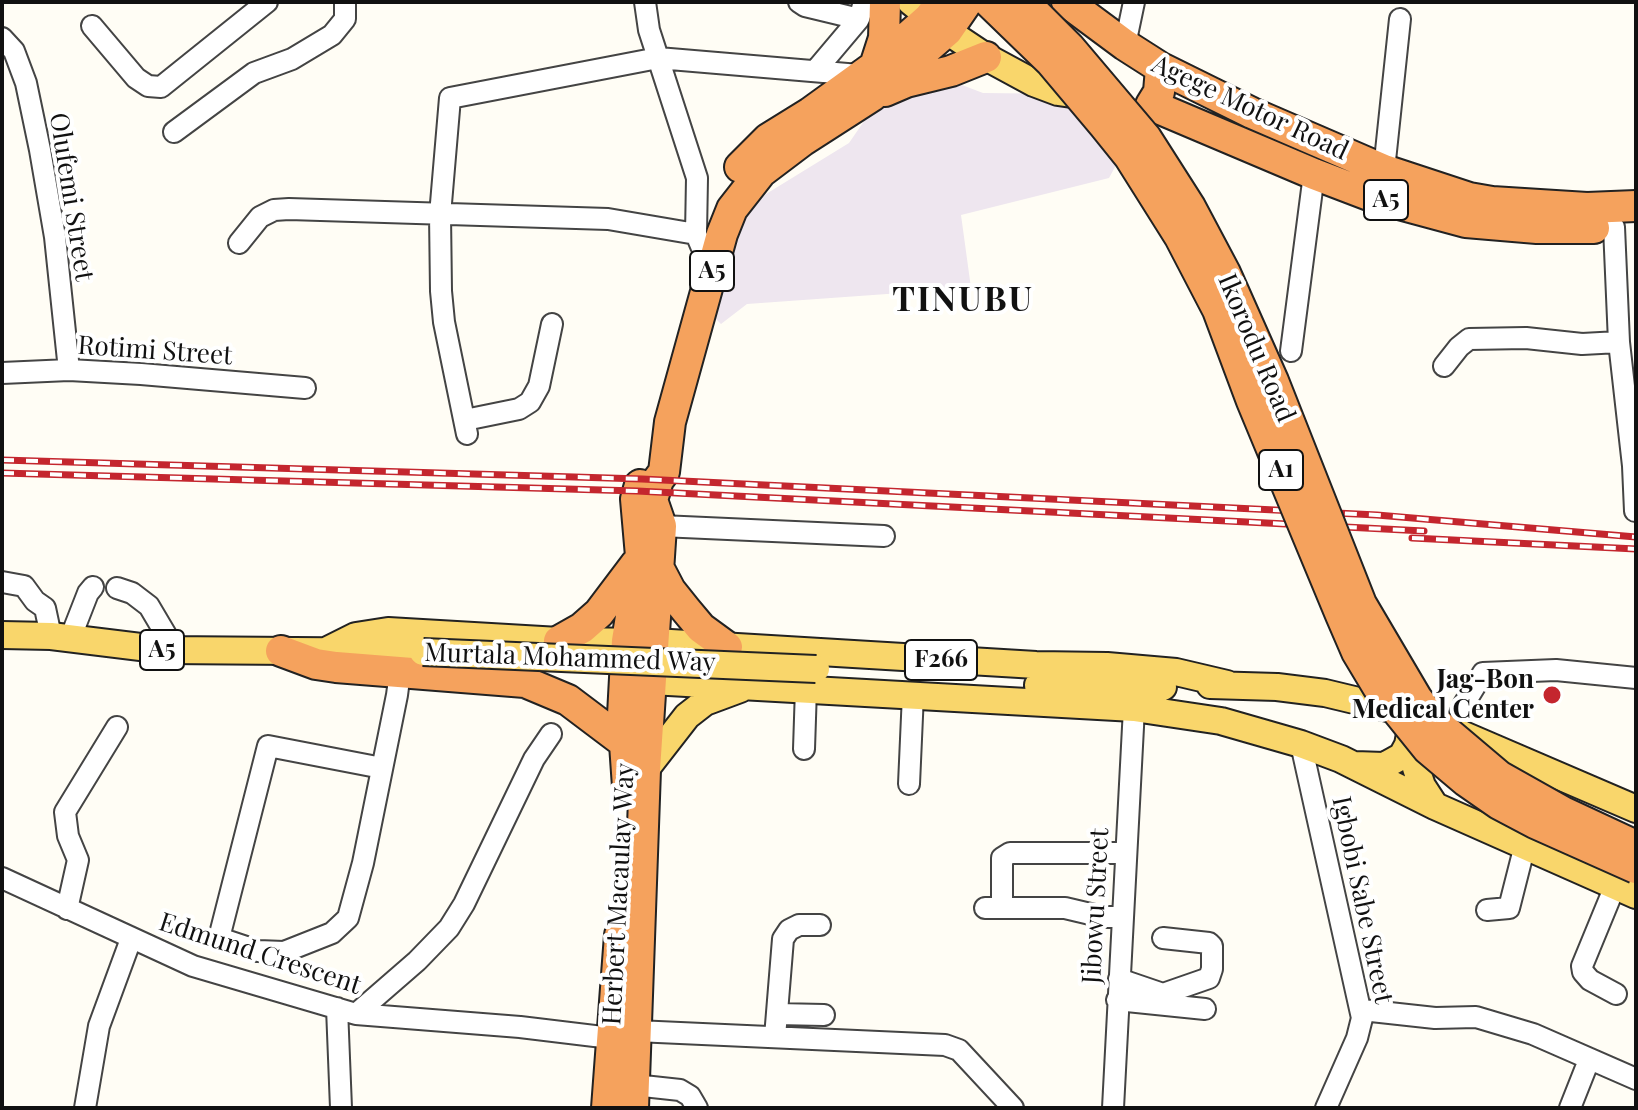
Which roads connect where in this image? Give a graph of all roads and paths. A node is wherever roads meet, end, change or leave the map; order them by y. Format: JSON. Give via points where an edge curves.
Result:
{"nodes":[{"id":1,"x":267,"y":2,"type":"edge"},
{"id":2,"x":345,"y":2,"type":"edge"},
{"id":3,"x":645,"y":2,"type":"edge"},
{"id":4,"x":799,"y":2,"type":"edge"},
{"id":5,"x":885,"y":2,"type":"edge"},
{"id":6,"x":967,"y":2,"type":"edge"},
{"id":7,"x":989,"y":2,"type":"edge"},
{"id":8,"x":1024,"y":2,"type":"edge"},
{"id":9,"x":1067,"y":2,"type":"edge"},
{"id":10,"x":1134,"y":2,"type":"edge"},
{"id":11,"x":861,"y":10,"type":"edge"},
{"id":12,"x":932,"y":13,"type":"edge"},
{"id":13,"x":1400,"y":19,"type":"dead end"},
{"id":14,"x":92,"y":26,"type":"dead end"},
{"id":15,"x":2,"y":38,"type":"edge"},
{"id":16,"x":1125,"y":45,"type":"junction"},
{"id":17,"x":986,"y":57,"type":"junction"},
{"id":18,"x":658,"y":58,"type":"junction"},
{"id":19,"x":1161,"y":68,"type":"junction"},
{"id":20,"x":816,"y":70,"type":"junction"},
{"id":21,"x":869,"y":79,"type":"junction"},
{"id":22,"x":1151,"y":105,"type":"junction"},
{"id":23,"x":174,"y":132,"type":"dead end"},
{"id":24,"x":1384,"y":170,"type":"junction"},
{"id":25,"x":1314,"y":174,"type":"junction"},
{"id":26,"x":1636,"y":206,"type":"edge"},
{"id":27,"x":440,"y":215,"type":"junction"},
{"id":28,"x":1625,"y":226,"type":"edge"},
{"id":29,"x":699,"y":240,"type":"junction"},
{"id":30,"x":239,"y":243,"type":"dead end"},
{"id":31,"x":552,"y":324,"type":"dead end"},
{"id":32,"x":1619,"y":342,"type":"junction"},
{"id":33,"x":1291,"y":351,"type":"dead end"},
{"id":34,"x":1444,"y":366,"type":"dead end"},
{"id":35,"x":1630,"y":369,"type":"edge"},
{"id":36,"x":69,"y":370,"type":"junction"},
{"id":37,"x":2,"y":373,"type":"edge"},
{"id":38,"x":305,"y":388,"type":"dead end"},
{"id":39,"x":1635,"y":511,"type":"edge"},
{"id":40,"x":661,"y":526,"type":"junction"},
{"id":41,"x":884,"y":536,"type":"dead end"},
{"id":42,"x":650,"y":562,"type":"junction"},
{"id":43,"x":2,"y":582,"type":"edge"},
{"id":44,"x":93,"y":587,"type":"dead end"},
{"id":45,"x":117,"y":588,"type":"dead end"},
{"id":46,"x":2,"y":635,"type":"edge"},
{"id":47,"x":61,"y":638,"type":"junction"},
{"id":48,"x":559,"y":641,"type":"junction"},
{"id":49,"x":641,"y":642,"type":"junction"},
{"id":50,"x":727,"y":647,"type":"junction"},
{"id":51,"x":175,"y":650,"type":"junction"},
{"id":52,"x":281,"y":651,"type":"junction"},
{"id":53,"x":324,"y":652,"type":"junction"},
{"id":54,"x":400,"y":672,"type":"junction"},
{"id":55,"x":1037,"y":675,"type":"junction"},
{"id":56,"x":811,"y":678,"type":"junction"},
{"id":57,"x":1636,"y":678,"type":"edge"},
{"id":58,"x":638,"y":680,"type":"junction"},
{"id":59,"x":756,"y":685,"type":"junction"},
{"id":60,"x":913,"y":694,"type":"junction"},
{"id":61,"x":1134,"y":708,"type":"junction"},
{"id":62,"x":1400,"y":710,"type":"junction"},
{"id":63,"x":117,"y":727,"type":"dead end"},
{"id":64,"x":1455,"y":732,"type":"junction"},
{"id":65,"x":551,"y":734,"type":"dead end"},
{"id":66,"x":625,"y":743,"type":"junction"},
{"id":67,"x":1301,"y":744,"type":"junction"},
{"id":68,"x":804,"y":749,"type":"dead end"},
{"id":69,"x":1355,"y":765,"type":"junction"},
{"id":70,"x":382,"y":768,"type":"junction"},
{"id":71,"x":909,"y":784,"type":"dead end"},
{"id":72,"x":649,"y":787,"type":"junction"},
{"id":73,"x":1435,"y":806,"type":"junction"},
{"id":74,"x":1636,"y":809,"type":"edge"},
{"id":75,"x":1525,"y":845,"type":"junction"},
{"id":76,"x":1636,"y":846,"type":"edge"},
{"id":77,"x":1126,"y":853,"type":"junction"},
{"id":78,"x":2,"y":878,"type":"edge"},
{"id":79,"x":1629,"y":883,"type":"edge"},
{"id":80,"x":67,"y":909,"type":"junction"},
{"id":81,"x":1487,"y":910,"type":"dead end"},
{"id":82,"x":1122,"y":917,"type":"junction"},
{"id":83,"x":820,"y":925,"type":"dead end"},
{"id":84,"x":1163,"y":938,"type":"dead end"},
{"id":85,"x":131,"y":939,"type":"junction"},
{"id":86,"x":1119,"y":979,"type":"junction"},
{"id":87,"x":1616,"y":994,"type":"dead end"},
{"id":88,"x":1117,"y":1000,"type":"junction"},
{"id":89,"x":1205,"y":1009,"type":"dead end"},
{"id":90,"x":1362,"y":1010,"type":"junction"},
{"id":91,"x":347,"y":1011,"type":"junction"},
{"id":92,"x":777,"y":1014,"type":"junction"},
{"id":93,"x":824,"y":1015,"type":"dead end"},
{"id":94,"x":624,"y":1035,"type":"junction"},
{"id":95,"x":775,"y":1037,"type":"junction"},
{"id":96,"x":1589,"y":1060,"type":"junction"},
{"id":97,"x":1636,"y":1079,"type":"edge"},
{"id":98,"x":634,"y":1096,"type":"edge"},
{"id":99,"x":1000,"y":1103,"type":"edge"},
{"id":100,"x":85,"y":1108,"type":"edge"},
{"id":101,"x":341,"y":1108,"type":"edge"},
{"id":102,"x":607,"y":1108,"type":"edge"},
{"id":103,"x":697,"y":1108,"type":"edge"},
{"id":104,"x":1113,"y":1108,"type":"edge"},
{"id":105,"x":1326,"y":1108,"type":"edge"},
{"id":106,"x":1570,"y":1108,"type":"edge"}],
"edges":[{"from":1,"to":14,"type":"street","via":[[161,87],[136,78]]},
{"from":2,"to":23,"type":"street","via":[[345,19],[332,35],[292,59],[254,73]]},
{"from":3,"to":18,"type":"street"},
{"from":4,"to":11,"type":"street"},
{"from":5,"to":21,"type":"highway","via":[[884,38]]},
{"from":6,"to":12,"type":"highway","number":"A5"},
{"from":7,"to":79,"type":"highway","name":"Ikorodu Road","number":"A1","bridge":true,"via":[[1051,62],[1121,145],[1180,237],[1218,310],[1341,615],[1378,687],[1428,749],[1466,781]]},
{"from":8,"to":76,"type":"highway","name":"Ikorodu Road","number":"A1","bridge":true,"via":[[1146,138],[1190,207],[1273,381],[1361,604],[1417,699],[1434,721],[1499,776]]},
{"from":9,"to":16,"type":"highway","name":"Agege Motor Road","number":"A5"},
{"from":10,"to":16,"type":"street"},
{"from":11,"to":20,"type":"street"},
{"from":12,"to":17,"type":"main road"},
{"from":12,"to":21,"type":"highway","number":"A5"},
{"from":13,"to":24,"type":"street"},
{"from":15,"to":36,"type":"street","name":"Olufemi Street","via":[[14,51],[26,83],[40,150]]},
{"from":16,"to":19,"type":"highway","name":"Agege Motor Road","number":"A5"},
{"from":17,"to":21,"type":"highway","via":[[906,82]]},
{"from":17,"to":22,"type":"main road","via":[[1058,92]]},
{"from":18,"to":20,"type":"street"},
{"from":18,"to":27,"type":"street","via":[[450,98]]},
{"from":18,"to":29,"type":"street","via":[[697,178]]},
{"from":19,"to":22,"type":"highway","via":[[1162,82]]},
{"from":19,"to":24,"type":"highway","name":"Agege Motor Road","number":"A5"},
{"from":20,"to":21,"type":"street"},
{"from":21,"to":29,"type":"highway","number":"A5","via":[[754,152],[729,181]]},
{"from":21,"to":40,"type":"highway","number":"A5","via":[[753,181],[732,209],[677,393],[664,472],[652,500]]},
{"from":22,"to":25,"type":"highway","name":"Agege Motor Road","number":"A5"},
{"from":24,"to":26,"type":"highway","name":"Agege Motor Road","number":"A5","via":[[1492,202]]},
{"from":25,"to":28,"type":"highway","name":"Agege Motor Road","number":"A5","via":[[1466,222],[1537,228]]},
{"from":25,"to":33,"type":"street"},
{"from":27,"to":29,"type":"street","via":[[608,219]]},
{"from":27,"to":30,"type":"street","via":[[274,210],[260,217]]},
{"from":27,"to":31,"type":"street","via":[[444,322],[466,427],[530,402],[539,386]]},
{"from":28,"to":32,"type":"street"},
{"from":29,"to":42,"type":"highway","number":"A5","via":[[636,499]]},
{"from":32,"to":34,"type":"street","via":[[1469,339]]},
{"from":32,"to":35,"type":"street"},
{"from":35,"to":39,"type":"street"},
{"from":36,"to":37,"type":"street","name":"Rotimi Street"},
{"from":36,"to":38,"type":"street","name":"Rotimi Street"},
{"from":40,"to":41,"type":"street"},
{"from":40,"to":42,"type":"highway","number":"A5"},
{"from":42,"to":48,"type":"highway","via":[[582,628]]},
{"from":42,"to":49,"type":"highway","number":"A5"},
{"from":42,"to":50,"type":"highway","via":[[686,610]]},
{"from":43,"to":47,"type":"street","via":[[24,586],[45,608]]},
{"from":44,"to":47,"type":"street"},
{"from":45,"to":51,"type":"street","via":[[149,606]]},
{"from":46,"to":47,"type":"main road","number":"A5"},
{"from":47,"to":51,"type":"main road","number":"A5"},
{"from":48,"to":49,"type":"main road","number":"A5"},
{"from":48,"to":53,"type":"main road","number":"A5","via":[[388,631],[356,636]]},
{"from":49,"to":50,"type":"main road","number":"F266"},
{"from":49,"to":58,"type":"highway","number":"A5"},
{"from":50,"to":55,"type":"main road","number":"F266"},
{"from":51,"to":52,"type":"main road","number":"A5"},
{"from":52,"to":53,"type":"main road","number":"A5"},
{"from":52,"to":54,"type":"highway","via":[[316,664]]},
{"from":53,"to":56,"type":"main road","name":"Murtala Mohammed Way","bridge":true,"via":[[423,652]]},
{"from":54,"to":66,"type":"highway","via":[[525,682],[568,700]]},
{"from":54,"to":70,"type":"street"},
{"from":55,"to":56,"type":"main road"},
{"from":55,"to":62,"type":"main road","number":"F266","via":[[1107,666],[1176,672],[1227,684],[1325,693]]},
{"from":56,"to":59,"type":"main road"},
{"from":56,"to":60,"type":"main road"},
{"from":56,"to":68,"type":"street"},
{"from":57,"to":64,"type":"street","via":[[1556,670],[1483,673]]},
{"from":58,"to":59,"type":"main road"},
{"from":58,"to":66,"type":"highway","name":"Herbert Macaulay Way"},
{"from":58,"to":72,"type":"highway","name":"Herbert Macaulay Way"},
{"from":59,"to":72,"type":"main road","via":[[696,709],[672,732]]},
{"from":60,"to":61,"type":"main road"},
{"from":60,"to":71,"type":"street"},
{"from":61,"to":67,"type":"main road","via":[[1221,721]]},
{"from":61,"to":77,"type":"street","name":"Jibowu Street"},
{"from":62,"to":64,"type":"main road","number":"F266"},
{"from":62,"to":69,"type":"main road","via":[[1413,726],[1402,756],[1384,766]]},
{"from":63,"to":80,"type":"street","via":[[65,812],[78,860]]},
{"from":64,"to":73,"type":"main road","via":[[1440,732],[1425,741],[1416,768]]},
{"from":64,"to":74,"type":"main road","number":"F266"},
{"from":65,"to":91,"type":"street","via":[[449,928],[417,961]]},
{"from":66,"to":94,"type":"highway","name":"Herbert Macaulay Way"},
{"from":67,"to":69,"type":"main road"},
{"from":67,"to":90,"type":"street","name":"Igbobi Sabe Street"},
{"from":69,"to":73,"type":"main road"},
{"from":70,"to":70,"type":"street","via":[[348,918],[332,933],[284,952],[258,951],[219,938],[268,746]]},
{"from":72,"to":94,"type":"highway","name":"Herbert Macaulay Way"},
{"from":73,"to":75,"type":"main road"},
{"from":75,"to":79,"type":"main road"},
{"from":75,"to":81,"type":"street","via":[[1509,908]]},
{"from":77,"to":82,"type":"street","name":"Jibowu Street"},
{"from":77,"to":82,"type":"street","via":[[1010,853],[1002,858],[993,907],[1065,908]]},
{"from":78,"to":80,"type":"street","name":"Edmund Crescent"},
{"from":79,"to":87,"type":"street","via":[[1582,966],[1590,980]]},
{"from":80,"to":85,"type":"street","name":"Edmund Crescent"},
{"from":82,"to":86,"type":"street","name":"Jibowu Street"},
{"from":83,"to":92,"type":"street","via":[[799,925],[783,939]]},
{"from":84,"to":86,"type":"street","via":[[1209,943],[1209,978],[1163,994]]},
{"from":85,"to":91,"type":"street","name":"Edmund Crescent","via":[[193,966]]},
{"from":85,"to":100,"type":"street","via":[[99,1026]]},
{"from":86,"to":88,"type":"street","name":"Jibowu Street"},
{"from":88,"to":89,"type":"street"},
{"from":88,"to":104,"type":"street","name":"Jibowu Street"},
{"from":90,"to":96,"type":"street","via":[[1476,1017],[1533,1034]]},
{"from":90,"to":105,"type":"street","name":"Igbobi Sabe Street","via":[[1357,1038]]},
{"from":91,"to":94,"type":"street","name":"Edmund Crescent"},
{"from":91,"to":101,"type":"street"},
{"from":92,"to":93,"type":"street"},
{"from":92,"to":95,"type":"street"},
{"from":94,"to":95,"type":"street","name":"Edmund Crescent"},
{"from":94,"to":98,"type":"highway","name":"Herbert Macaulay Way"},
{"from":94,"to":102,"type":"highway","name":"Herbert Macaulay Way"},
{"from":95,"to":99,"type":"street","name":"Edmund Crescent","via":[[945,1045],[959,1050]]},
{"from":96,"to":97,"type":"street"},
{"from":96,"to":106,"type":"street"},
{"from":98,"to":103,"type":"street","via":[[680,1090]]}]}
